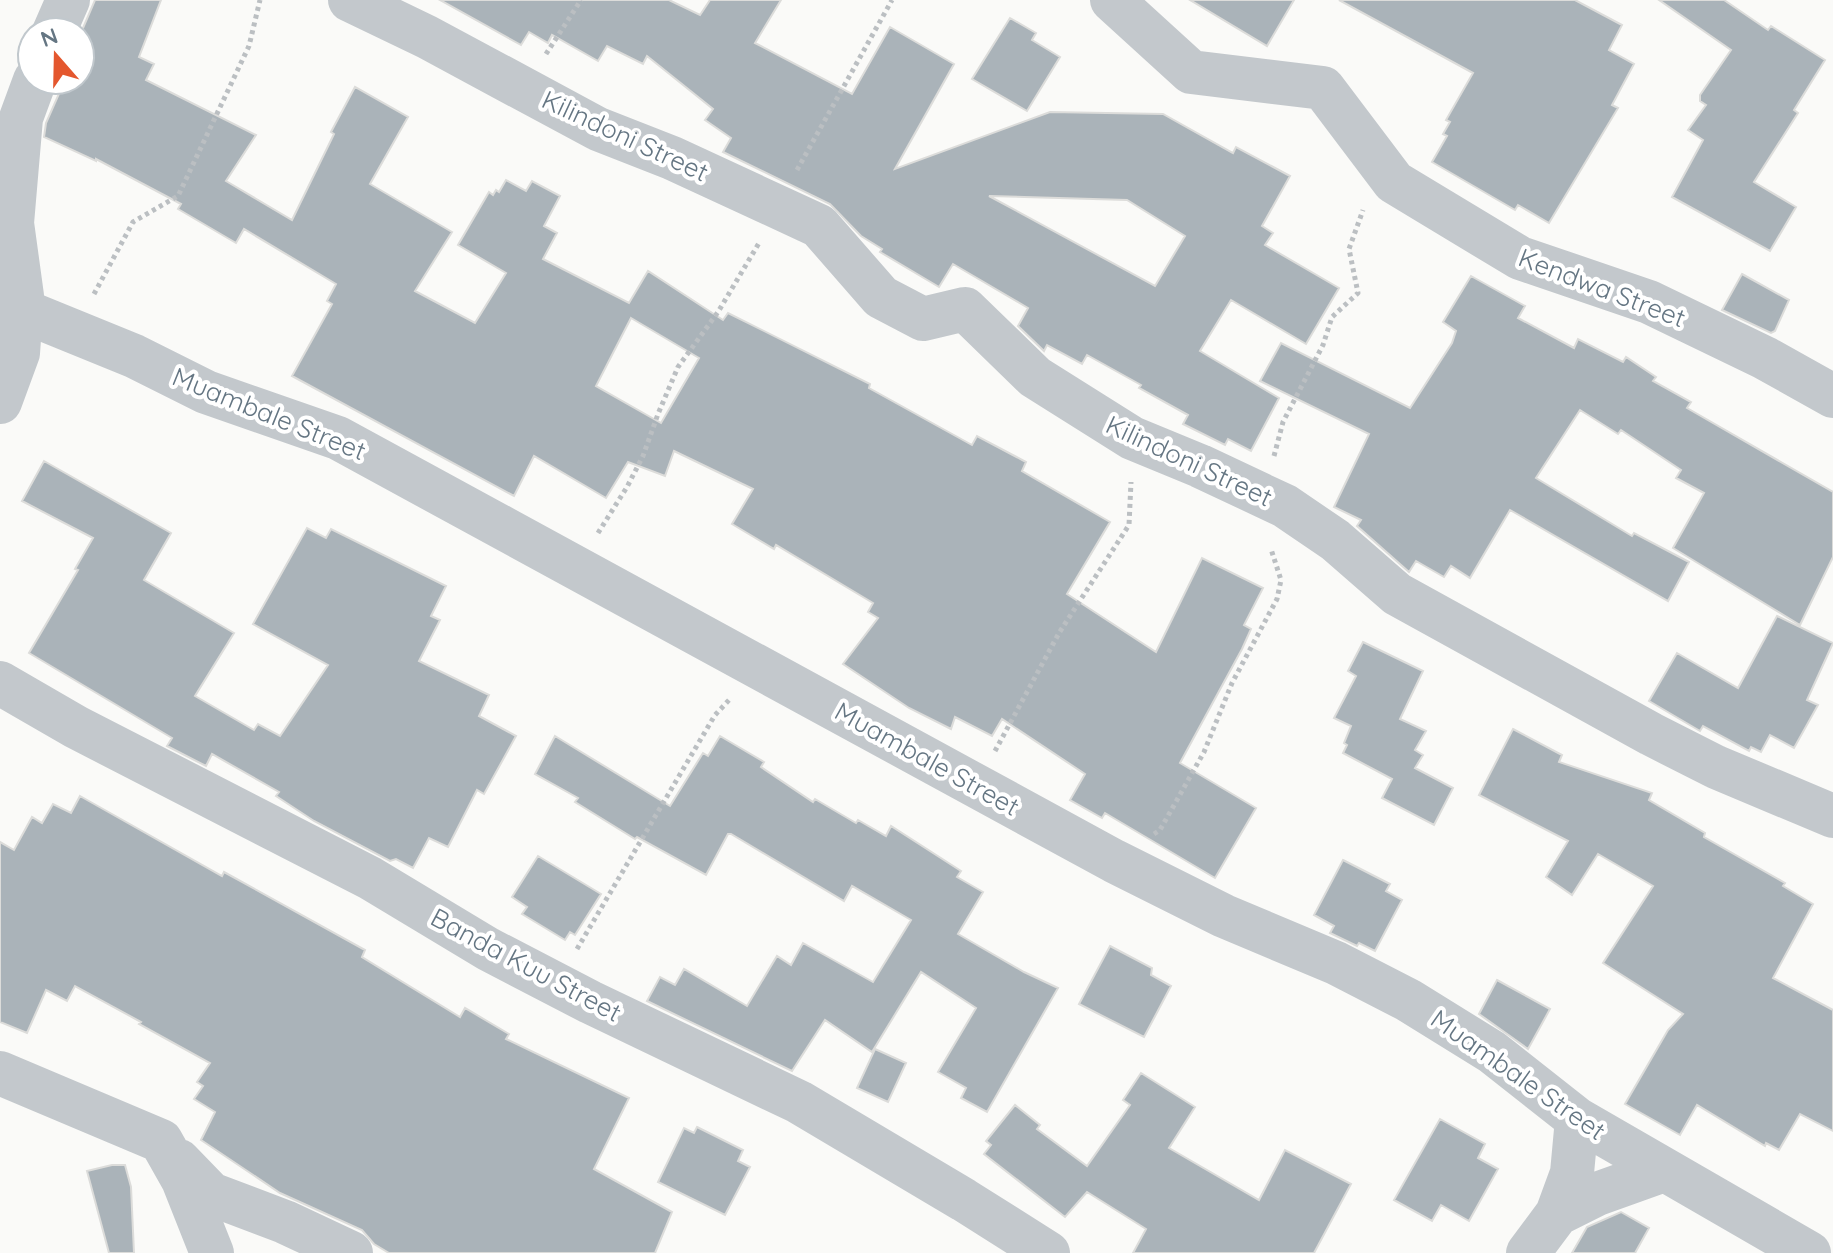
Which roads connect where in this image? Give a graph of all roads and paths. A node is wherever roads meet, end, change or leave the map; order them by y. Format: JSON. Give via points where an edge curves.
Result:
{"nodes":[{"id":1,"x":260,"y":0,"type":"edge"},
{"id":2,"x":350,"y":0,"type":"edge"},
{"id":3,"x":581,"y":0,"type":"edge"},
{"id":4,"x":892,"y":0,"type":"edge"},
{"id":5,"x":1112,"y":0,"type":"edge"},
{"id":6,"x":524,"y":88,"type":"junction"},
{"id":7,"x":29,"y":96,"type":"edge"},
{"id":8,"x":1394,"y":182,"type":"junction"},
{"id":9,"x":776,"y":207,"type":"junction"},
{"id":10,"x":21,"y":310,"type":"junction"},
{"id":11,"x":78,"y":332,"type":"junction"},
{"id":12,"x":1833,"y":396,"type":"edge"},
{"id":13,"x":0,"y":402,"type":"edge"},
{"id":14,"x":1132,"y":438,"type":"junction"},
{"id":15,"x":1271,"y":500,"type":"junction"},
{"id":16,"x":576,"y":568,"type":"junction"},
{"id":17,"x":762,"y":668,"type":"junction"},
{"id":18,"x":0,"y":683,"type":"edge"},
{"id":19,"x":975,"y":787,"type":"junction"},
{"id":20,"x":1833,"y":816,"type":"edge"},
{"id":21,"x":1114,"y":861,"type":"junction"},
{"id":22,"x":557,"y":985,"type":"junction"},
{"id":23,"x":0,"y":1073,"type":"edge"},
{"id":24,"x":1577,"y":1119,"type":"junction"},
{"id":25,"x":161,"y":1141,"type":"junction"},
{"id":26,"x":1664,"y":1170,"type":"junction"},
{"id":27,"x":1557,"y":1214,"type":"junction"},
{"id":28,"x":336,"y":1250,"type":"edge"},
{"id":29,"x":212,"y":1253,"type":"edge"},
{"id":30,"x":1048,"y":1253,"type":"edge"},
{"id":31,"x":1528,"y":1253,"type":"edge"},
{"id":32,"x":1809,"y":1253,"type":"edge"}],
"edges":[{"from":1,"to":11,"type":"path","via":[[249,46],[178,196],[133,222]]},
{"from":2,"to":6,"type":"street","name":"Kilindoni Street"},
{"from":3,"to":6,"type":"path"},
{"from":4,"to":9,"type":"path"},
{"from":5,"to":8,"type":"street","name":"Kendwa Street","via":[[1191,72],[1323,88]]},
{"from":6,"to":9,"type":"street","name":"Kilindoni Street","via":[[598,129]]},
{"from":7,"to":10,"type":"street","via":[[21,118],[12,223]]},
{"from":8,"to":12,"type":"street","name":"Kendwa Street","via":[[1520,258],[1649,302]]},
{"from":8,"to":15,"type":"path","via":[[1382,179],[1354,229],[1349,249],[1358,293],[1332,317],[1307,381],[1283,422]]},
{"from":9,"to":14,"type":"street","name":"Kilindoni Street","via":[[819,226],[881,297],[923,319],[965,309],[1035,377]]},
{"from":9,"to":16,"type":"path","via":[[736,284],[678,367],[627,487]]},
{"from":10,"to":11,"type":"street","name":"Muambale Street"},
{"from":10,"to":13,"type":"street","via":[[18,353]]},
{"from":11,"to":16,"type":"street","name":"Muambale Street","via":[[206,392],[338,438]]},
{"from":14,"to":15,"type":"street","name":"Kilindoni Street"},
{"from":14,"to":19,"type":"path","via":[[1129,525],[1059,633]]},
{"from":15,"to":20,"type":"street","name":"Kilindoni Street","via":[[1335,540],[1397,594],[1651,734]]},
{"from":15,"to":21,"type":"path","via":[[1266,529],[1281,580],[1277,599],[1232,683],[1204,752],[1160,830]]},
{"from":16,"to":17,"type":"street","name":"Muambale Street"},
{"from":17,"to":19,"type":"street","name":"Muambale Street"},
{"from":17,"to":22,"type":"path","via":[[715,715]]},
{"from":18,"to":22,"type":"street","name":"Banda Kuu Street","via":[[370,878]]},
{"from":19,"to":21,"type":"street","name":"Muambale Street"},
{"from":21,"to":24,"type":"street","name":"Muambale Street","via":[[1408,1000],[1492,1052]]},
{"from":22,"to":30,"type":"street","name":"Banda Kuu Street","via":[[799,1102]]},
{"from":23,"to":25,"type":"street"},
{"from":24,"to":26,"type":"street","name":"Muambale Street"},
{"from":24,"to":27,"type":"street","via":[[1572,1173]]},
{"from":25,"to":28,"type":"street","via":[[211,1194],[285,1222]]},
{"from":25,"to":29,"type":"street"},
{"from":26,"to":27,"type":"street"},
{"from":26,"to":32,"type":"street","name":"Muambale Street"},
{"from":27,"to":31,"type":"street"}]}
